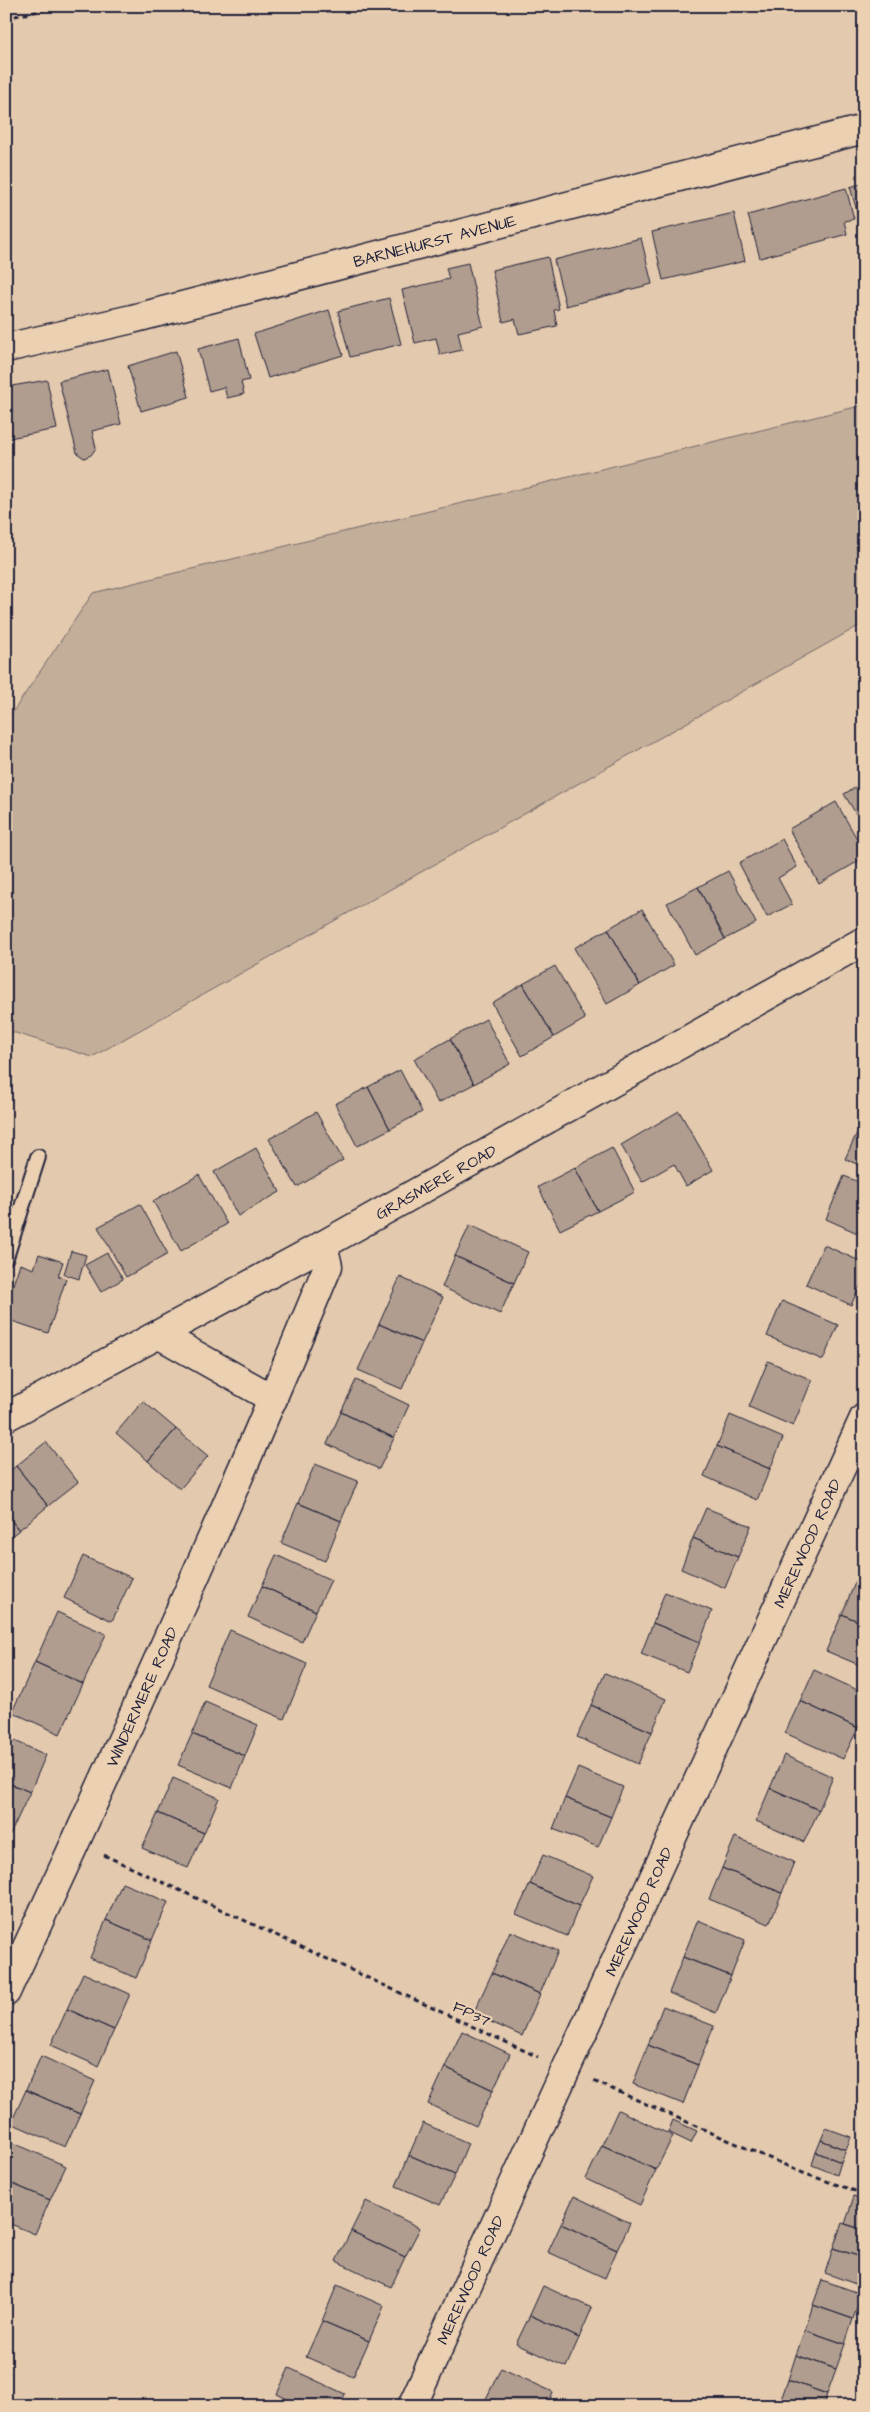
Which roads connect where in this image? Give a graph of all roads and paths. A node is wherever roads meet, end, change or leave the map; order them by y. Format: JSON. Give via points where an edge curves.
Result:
{"nodes":[{"id":1,"x":62,"y":6,"type":"edge"},
{"id":2,"x":6,"y":18,"type":"edge"},
{"id":3,"x":864,"y":129,"type":"edge"},
{"id":4,"x":6,"y":348,"type":"edge"},
{"id":5,"x":864,"y":941,"type":"edge"},
{"id":6,"x":38,"y":1157,"type":"dead end"},
{"id":7,"x":323,"y":1245,"type":"junction"},
{"id":8,"x":6,"y":1257,"type":"edge"},
{"id":9,"x":160,"y":1335,"type":"junction"},
{"id":10,"x":273,"y":1400,"type":"junction"},
{"id":11,"x":6,"y":1417,"type":"edge"},
{"id":12,"x":864,"y":1418,"type":"edge"},
{"id":13,"x":76,"y":1842,"type":"junction"},
{"id":14,"x":6,"y":1992,"type":"edge"},
{"id":15,"x":566,"y":2069,"type":"junction"},
{"id":16,"x":864,"y":2194,"type":"edge"},
{"id":17,"x":412,"y":2406,"type":"edge"}],
"edges":[{"from":1,"to":2,"type":"path"},
{"from":3,"to":4,"type":"street","name":"BARNEHURST AVENUE"},
{"from":5,"to":7,"type":"street","name":"GRASMERE ROAD"},
{"from":6,"to":8,"type":"lane"},
{"from":7,"to":9,"type":"street","name":"GRASMERE ROAD"},
{"from":7,"to":10,"type":"street","name":"WINDERMERE ROAD","via":[[328,1266]]},
{"from":9,"to":10,"type":"street"},
{"from":9,"to":11,"type":"street","name":"GRASMERE ROAD"},
{"from":10,"to":13,"type":"street","name":"WINDERMERE ROAD"},
{"from":12,"to":15,"type":"street","name":"MEREWOOD ROAD"},
{"from":13,"to":14,"type":"street","name":"WINDERMERE ROAD"},
{"from":13,"to":15,"type":"path","name":"FP37"},
{"from":15,"to":16,"type":"path","name":"FP37","via":[[803,2174]]},
{"from":15,"to":17,"type":"street","name":"MEREWOOD ROAD"}]}
